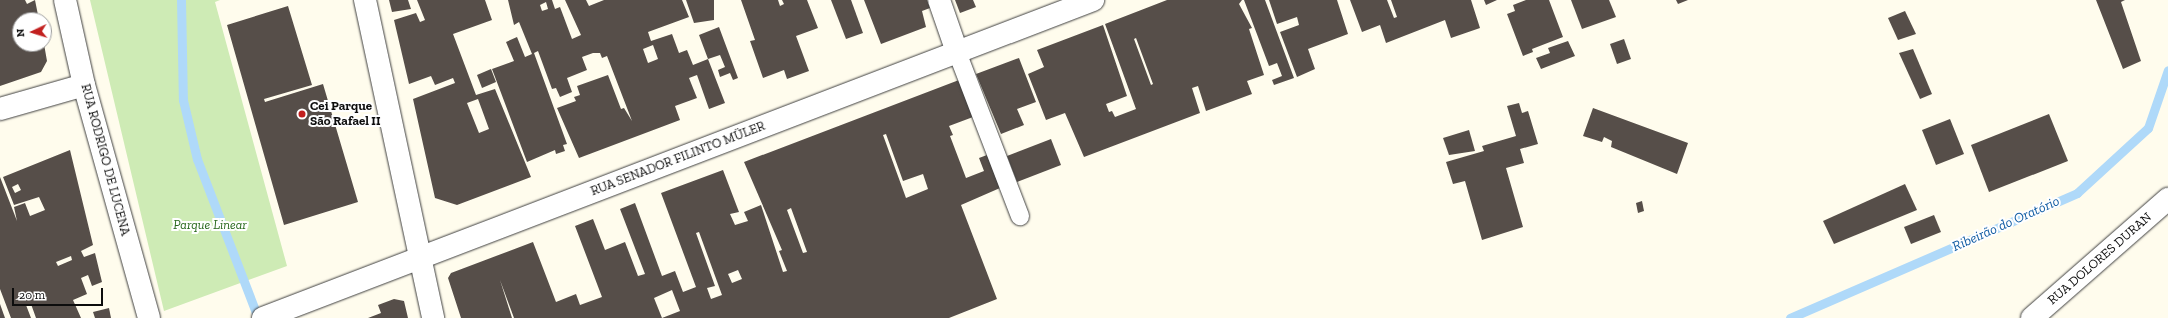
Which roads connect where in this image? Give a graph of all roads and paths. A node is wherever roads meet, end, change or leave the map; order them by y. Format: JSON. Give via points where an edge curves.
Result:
{"nodes":[{"id":1,"x":65,"y":0,"type":"edge"},
{"id":2,"x":365,"y":0,"type":"edge"},
{"id":3,"x":939,"y":0,"type":"edge"},
{"id":4,"x":1092,"y":0,"type":"edge"},
{"id":5,"x":957,"y":52,"type":"junction"},
{"id":6,"x":84,"y":85,"type":"junction"},
{"id":7,"x":0,"y":109,"type":"edge"},
{"id":8,"x":2168,"y":199,"type":"edge"},
{"id":9,"x":1020,"y":216,"type":"dead end"},
{"id":10,"x":419,"y":258,"type":"junction"},
{"id":11,"x":149,"y":318,"type":"edge"},
{"id":12,"x":263,"y":318,"type":"edge"},
{"id":13,"x":433,"y":318,"type":"edge"},
{"id":14,"x":2032,"y":318,"type":"edge"}],
"edges":[{"from":1,"to":6,"type":"street","name":"RUA RODRIGO DE LUCENA"},
{"from":2,"to":10,"type":"street"},
{"from":3,"to":5,"type":"street"},
{"from":4,"to":5,"type":"street","name":"RUA SENADOR FILINTO MÜLER"},
{"from":5,"to":9,"type":"lane"},
{"from":5,"to":10,"type":"street","name":"RUA SENADOR FILINTO MÜLER"},
{"from":6,"to":7,"type":"street"},
{"from":6,"to":11,"type":"street","name":"RUA RODRIGO DE LUCENA"},
{"from":8,"to":14,"type":"street","name":"RUA DOLORES DURAN"},
{"from":10,"to":12,"type":"street","name":"RUA SENADOR FILINTO MÜLER"},
{"from":10,"to":13,"type":"street"}]}
